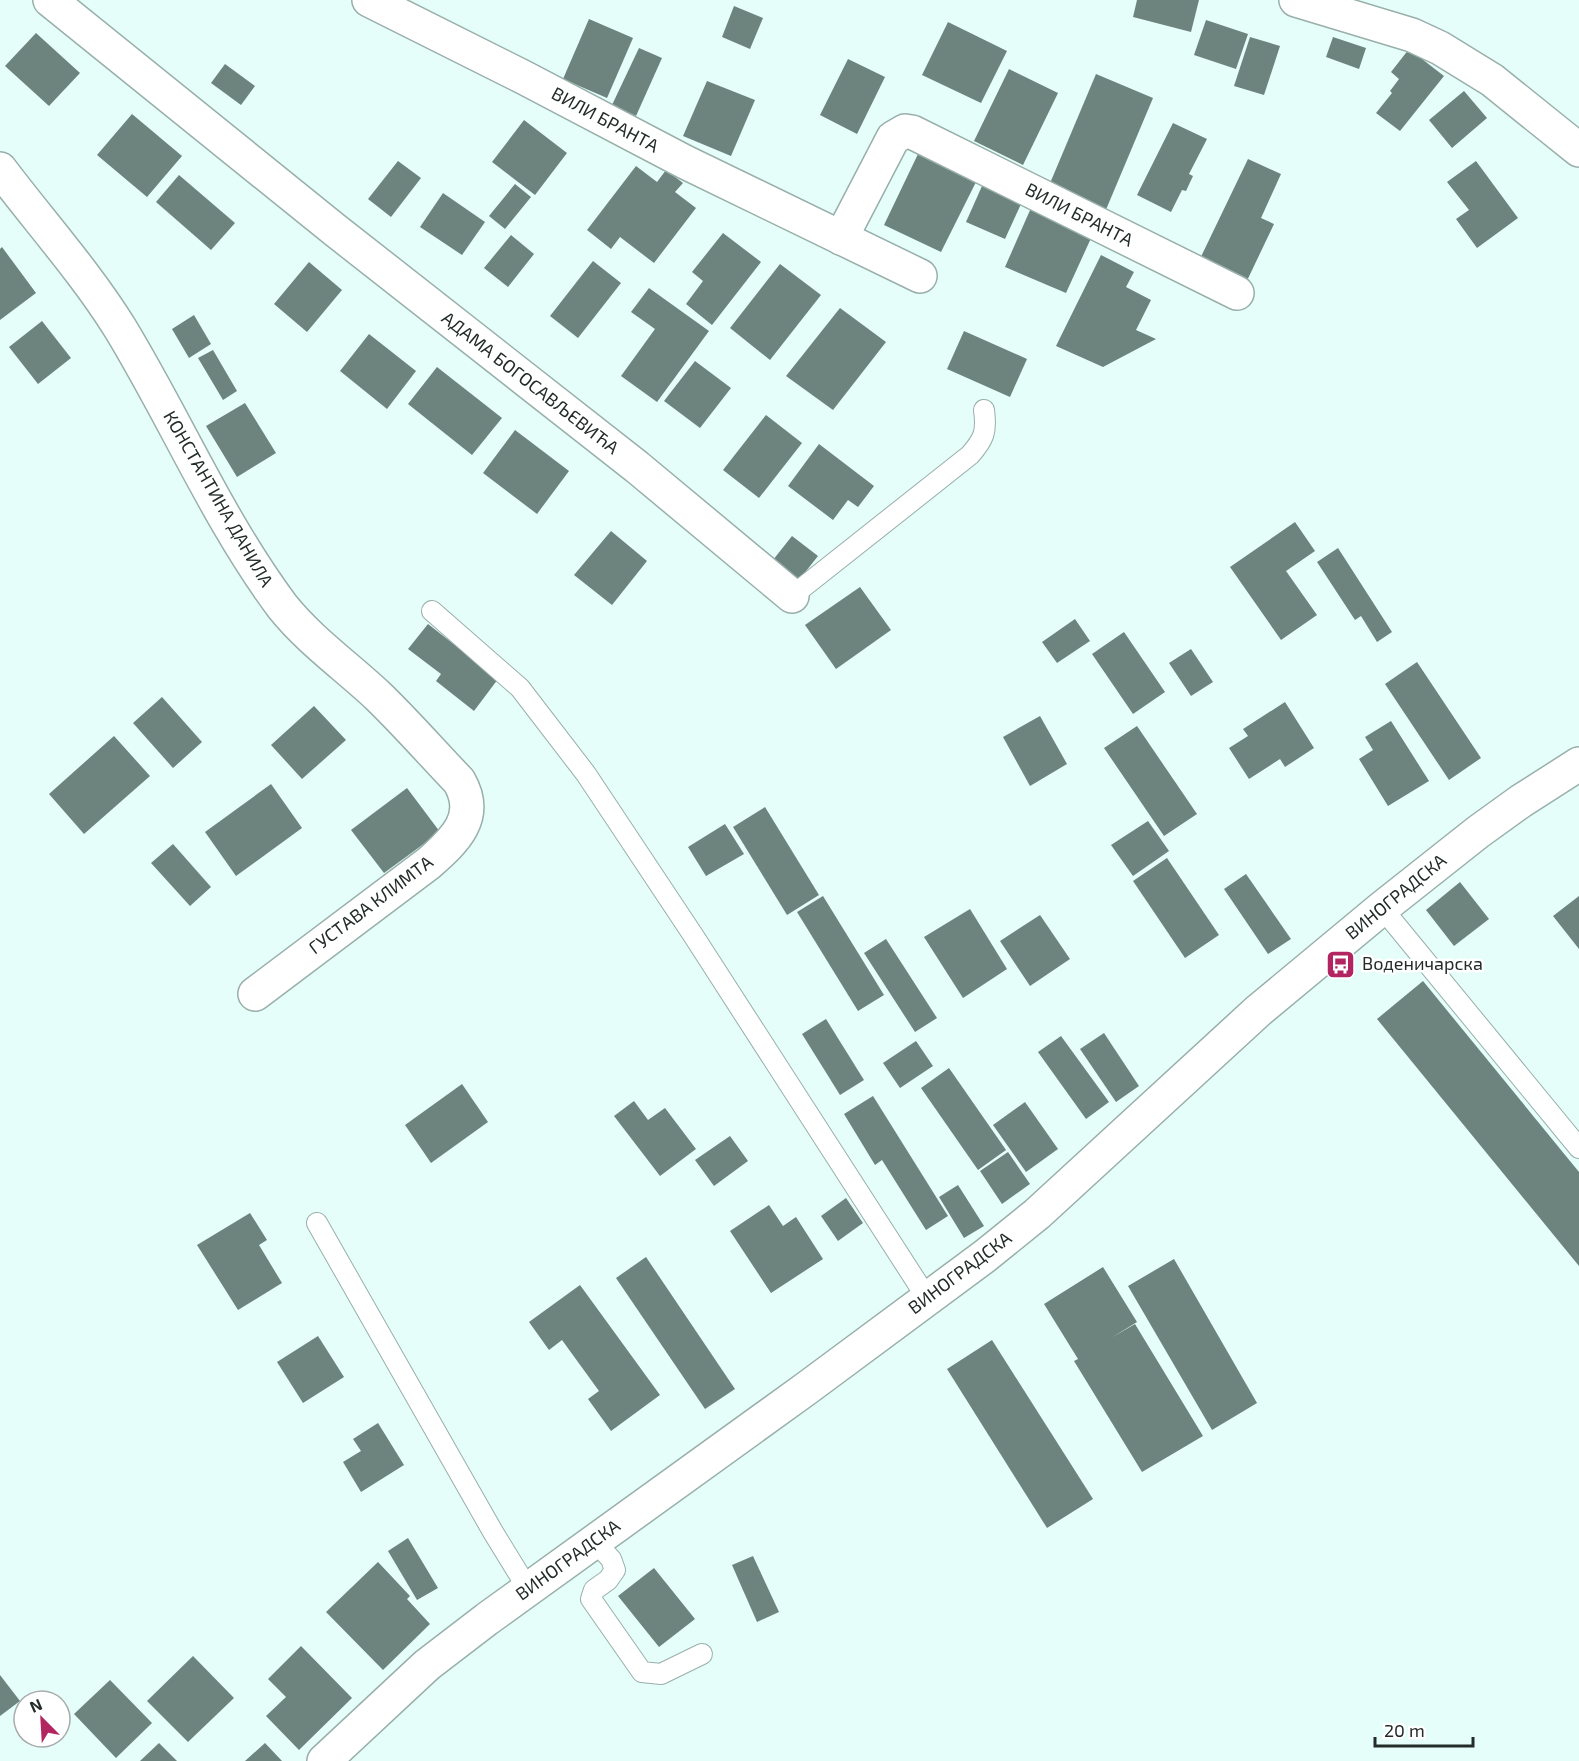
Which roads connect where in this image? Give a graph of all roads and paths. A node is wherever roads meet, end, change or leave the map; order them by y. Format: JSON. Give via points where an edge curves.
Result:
{"nodes":[{"id":1,"x":50,"y":0,"type":"edge"},
{"id":2,"x":369,"y":0,"type":"edge"},
{"id":3,"x":1296,"y":0,"type":"edge"},
{"id":4,"x":1579,"y":150,"type":"edge"},
{"id":5,"x":6,"y":190,"type":"edge"},
{"id":6,"x":841,"y":238,"type":"junction"},
{"id":7,"x":920,"y":276,"type":"dead end"},
{"id":8,"x":1237,"y":294,"type":"dead end"},
{"id":9,"x":984,"y":410,"type":"dead end"},
{"id":10,"x":792,"y":596,"type":"joint"},
{"id":11,"x":432,"y":611,"type":"dead end"},
{"id":12,"x":1579,"y":764,"type":"edge"},
{"id":13,"x":467,"y":802,"type":"joint"},
{"id":14,"x":1382,"y":908,"type":"junction"},
{"id":15,"x":255,"y":994,"type":"dead end"},
{"id":16,"x":1579,"y":1148,"type":"edge"},
{"id":17,"x":317,"y":1222,"type":"dead end"},
{"id":18,"x":927,"y":1298,"type":"junction"},
{"id":19,"x":594,"y":1541,"type":"junction"},
{"id":20,"x":528,"y":1589,"type":"junction"},
{"id":21,"x":702,"y":1654,"type":"dead end"},
{"id":22,"x":324,"y":1761,"type":"edge"}],
"edges":[{"from":1,"to":10,"type":"street","name":"АДАМА БОГОСАВЉЕВИЋА","via":[[637,467]]},
{"from":2,"to":6,"type":"street","name":"ВИЛИ БРАНТА"},
{"from":3,"to":4,"type":"street","via":[[1402,31],[1440,48],[1492,80]]},
{"from":5,"to":13,"type":"street","name":"КОНСТАНТИНА ДАНИЛА","via":[[54,238],[119,327],[229,524],[275,595],[295,621],[378,696],[451,773],[464,789]]},
{"from":6,"to":7,"type":"street","name":"ВИЛИ БРАНТА"},
{"from":6,"to":8,"type":"street","name":"ВИЛИ БРАНТА","via":[[888,146],[905,131],[920,135]]},
{"from":9,"to":10,"type":"lane","name":"АДАМА БОГОСАВЉЕВИЋА","via":[[982,441],[970,455]]},
{"from":11,"to":18,"type":"lane","via":[[520,688],[586,774]]},
{"from":12,"to":14,"type":"street","name":"ВИНОГРАДСКА","via":[[1478,832]]},
{"from":13,"to":15,"type":"street","name":"ГУСТАВА КЛИМТА","via":[[464,824],[449,846]]},
{"from":14,"to":16,"type":"lane"},
{"from":14,"to":18,"type":"street","name":"ВИНОГРАДСКА","via":[[1258,1011],[1037,1214]]},
{"from":17,"to":20,"type":"lane"},
{"from":18,"to":19,"type":"street","name":"ВИНОГРАДСКА"},
{"from":19,"to":20,"type":"street","name":"ВИНОГРАДСКА"},
{"from":19,"to":21,"type":"lane","via":[[611,1559],[615,1570],[594,1590],[591,1599],[642,1672],[662,1674]]},
{"from":20,"to":22,"type":"street","name":"ВИНОГРАДСКА","via":[[427,1665]]}]}
